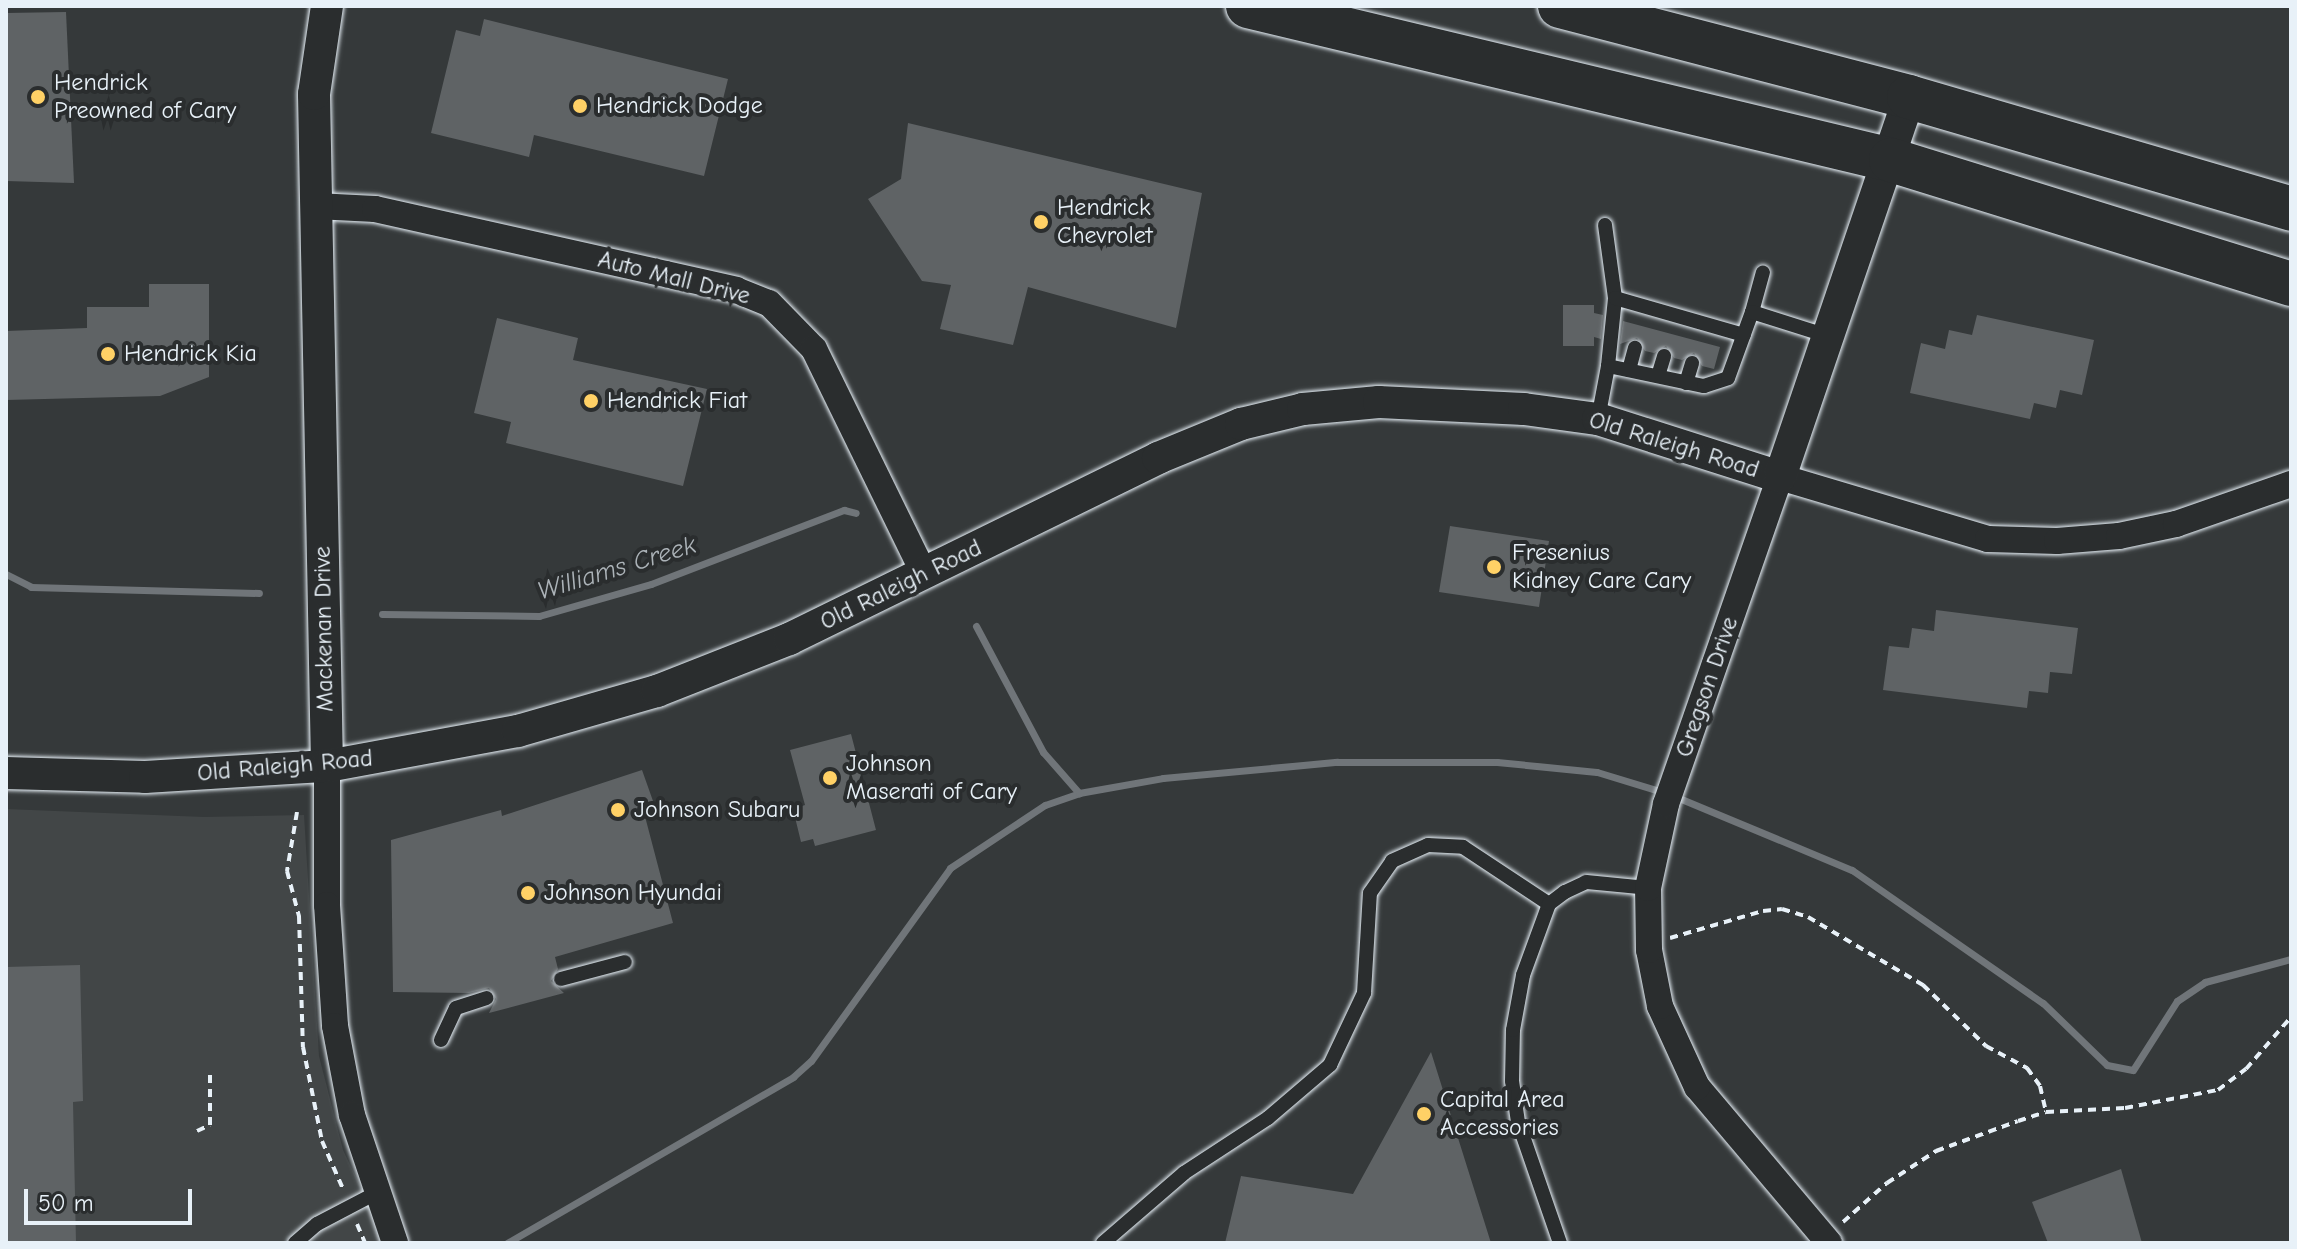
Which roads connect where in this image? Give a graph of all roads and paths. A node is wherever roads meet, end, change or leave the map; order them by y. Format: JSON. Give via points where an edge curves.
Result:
{"nodes":[{"id":1,"x":327,"y":6,"type":"edge"},
{"id":2,"x":1248,"y":6,"type":"edge"},
{"id":3,"x":1560,"y":6,"type":"edge"},
{"id":4,"x":1909,"y":97,"type":"junction"},
{"id":5,"x":1891,"y":160,"type":"junction"},
{"id":6,"x":316,"y":206,"type":"junction"},
{"id":7,"x":2291,"y":209,"type":"edge"},
{"id":8,"x":1605,"y":225,"type":"dead end"},
{"id":9,"x":1763,"y":272,"type":"dead end"},
{"id":10,"x":2291,"y":284,"type":"edge"},
{"id":11,"x":1615,"y":298,"type":"junction"},
{"id":12,"x":1645,"y":309,"type":"junction"},
{"id":13,"x":1752,"y":312,"type":"junction"},
{"id":14,"x":1676,"y":317,"type":"junction"},
{"id":15,"x":1703,"y":325,"type":"junction"},
{"id":16,"x":1641,"y":326,"type":"dead end"},
{"id":17,"x":1671,"y":334,"type":"dead end"},
{"id":18,"x":1744,"y":335,"type":"junction"},
{"id":19,"x":1828,"y":336,"type":"junction"},
{"id":20,"x":1698,"y":341,"type":"dead end"},
{"id":21,"x":1635,"y":348,"type":"dead end"},
{"id":22,"x":1664,"y":356,"type":"dead end"},
{"id":23,"x":1692,"y":363,"type":"dead end"},
{"id":24,"x":1608,"y":366,"type":"junction"},
{"id":25,"x":1629,"y":370,"type":"junction"},
{"id":26,"x":1658,"y":376,"type":"junction"},
{"id":27,"x":1686,"y":383,"type":"junction"},
{"id":28,"x":1598,"y":419,"type":"junction"},
{"id":29,"x":1780,"y":477,"type":"junction"},
{"id":30,"x":2291,"y":484,"type":"edge"},
{"id":31,"x":924,"y":574,"type":"junction"},
{"id":32,"x":327,"y":766,"type":"junction"},
{"id":33,"x":6,"y":773,"type":"edge"},
{"id":34,"x":297,"y":812,"type":"dead end"},
{"id":35,"x":1648,"y":888,"type":"junction"},
{"id":36,"x":1549,"y":904,"type":"junction"},
{"id":37,"x":1668,"y":939,"type":"dead end"},
{"id":38,"x":625,"y":962,"type":"dead end"},
{"id":39,"x":561,"y":979,"type":"dead end"},
{"id":40,"x":486,"y":998,"type":"dead end"},
{"id":41,"x":2291,"y":1017,"type":"edge"},
{"id":42,"x":441,"y":1040,"type":"dead end"},
{"id":43,"x":210,"y":1073,"type":"dead end"},
{"id":44,"x":2046,"y":1112,"type":"junction"},
{"id":45,"x":197,"y":1131,"type":"dead end"},
{"id":46,"x":344,"y":1193,"type":"dead end"},
{"id":47,"x":376,"y":1193,"type":"junction"},
{"id":48,"x":357,"y":1224,"type":"dead end"},
{"id":49,"x":1836,"y":1233,"type":"edge"},
{"id":50,"x":295,"y":1243,"type":"edge"},
{"id":51,"x":365,"y":1243,"type":"edge"},
{"id":52,"x":395,"y":1243,"type":"edge"},
{"id":53,"x":1103,"y":1243,"type":"edge"},
{"id":54,"x":1560,"y":1243,"type":"edge"}],
"edges":[{"from":1,"to":6,"type":"street","name":"Mackenan Drive","via":[[314,94]]},
{"from":2,"to":5,"type":"highway"},
{"from":3,"to":4,"type":"highway"},
{"from":4,"to":5,"type":"street","name":"Gregson Drive"},
{"from":4,"to":7,"type":"highway"},
{"from":5,"to":10,"type":"highway"},
{"from":5,"to":19,"type":"street","name":"Gregson Drive"},
{"from":6,"to":31,"type":"street","name":"Auto Mall Drive","via":[[375,209],[736,290],[769,303],[814,349]]},
{"from":6,"to":32,"type":"street","name":"Mackenan Drive"},
{"from":8,"to":11,"type":"lane"},
{"from":9,"to":13,"type":"lane"},
{"from":11,"to":12,"type":"lane"},
{"from":11,"to":24,"type":"lane"},
{"from":12,"to":14,"type":"lane"},
{"from":12,"to":16,"type":"lane"},
{"from":13,"to":18,"type":"lane"},
{"from":13,"to":19,"type":"lane"},
{"from":14,"to":15,"type":"lane"},
{"from":14,"to":17,"type":"lane"},
{"from":15,"to":18,"type":"lane"},
{"from":15,"to":20,"type":"lane"},
{"from":18,"to":27,"type":"lane","via":[[1728,378],[1704,386]]},
{"from":19,"to":29,"type":"street","name":"Gregson Drive"},
{"from":21,"to":25,"type":"lane"},
{"from":22,"to":26,"type":"lane"},
{"from":23,"to":27,"type":"lane"},
{"from":24,"to":25,"type":"lane"},
{"from":24,"to":28,"type":"lane"},
{"from":25,"to":26,"type":"lane"},
{"from":26,"to":27,"type":"lane"},
{"from":28,"to":29,"type":"street","name":"Old Raleigh Road"},
{"from":28,"to":31,"type":"street","name":"Old Raleigh Road","via":[[1435,402],[1337,403],[1269,416],[1158,458]]},
{"from":29,"to":30,"type":"street","via":[[1988,539],[2057,541],[2176,524]]},
{"from":29,"to":35,"type":"street","name":"Gregson Drive","via":[[1679,767],[1655,842]]},
{"from":31,"to":32,"type":"street","name":"Old Raleigh Road","via":[[789,639],[657,691],[518,731]]},
{"from":32,"to":33,"type":"street","name":"Old Raleigh Road","via":[[145,777]]},
{"from":32,"to":47,"type":"street","name":"Mackenan Drive","via":[[327,905],[335,1026],[352,1115]]},
{"from":34,"to":46,"type":"path","via":[[287,871],[299,916],[303,1047],[322,1141]]},
{"from":35,"to":36,"type":"lane","via":[[1586,882]]},
{"from":35,"to":49,"type":"street","name":"Gregson Drive","via":[[1649,950],[1660,1006],[1697,1087]]},
{"from":36,"to":53,"type":"lane","via":[[1463,847],[1428,845],[1392,861],[1370,893],[1364,993],[1330,1065],[1268,1118],[1184,1173]]},
{"from":36,"to":54,"type":"lane","via":[[1523,975],[1513,1030],[1512,1081],[1518,1122]]},
{"from":37,"to":44,"type":"path","via":[[1763,911],[1782,909],[1808,917],[1923,985],[1986,1046],[2027,1068],[2040,1086]]},
{"from":38,"to":39,"type":"lane"},
{"from":40,"to":42,"type":"lane","via":[[456,1008]]},
{"from":41,"to":44,"type":"path","via":[[2246,1069],[2218,1090],[2125,1108]]},
{"from":43,"to":45,"type":"path","via":[[210,1125]]},
{"from":44,"to":49,"type":"path","via":[[1936,1151],[1887,1183]]},
{"from":47,"to":50,"type":"lane","via":[[317,1224]]},
{"from":47,"to":52,"type":"street","name":"Mackenan Drive"},
{"from":48,"to":51,"type":"path"}]}
